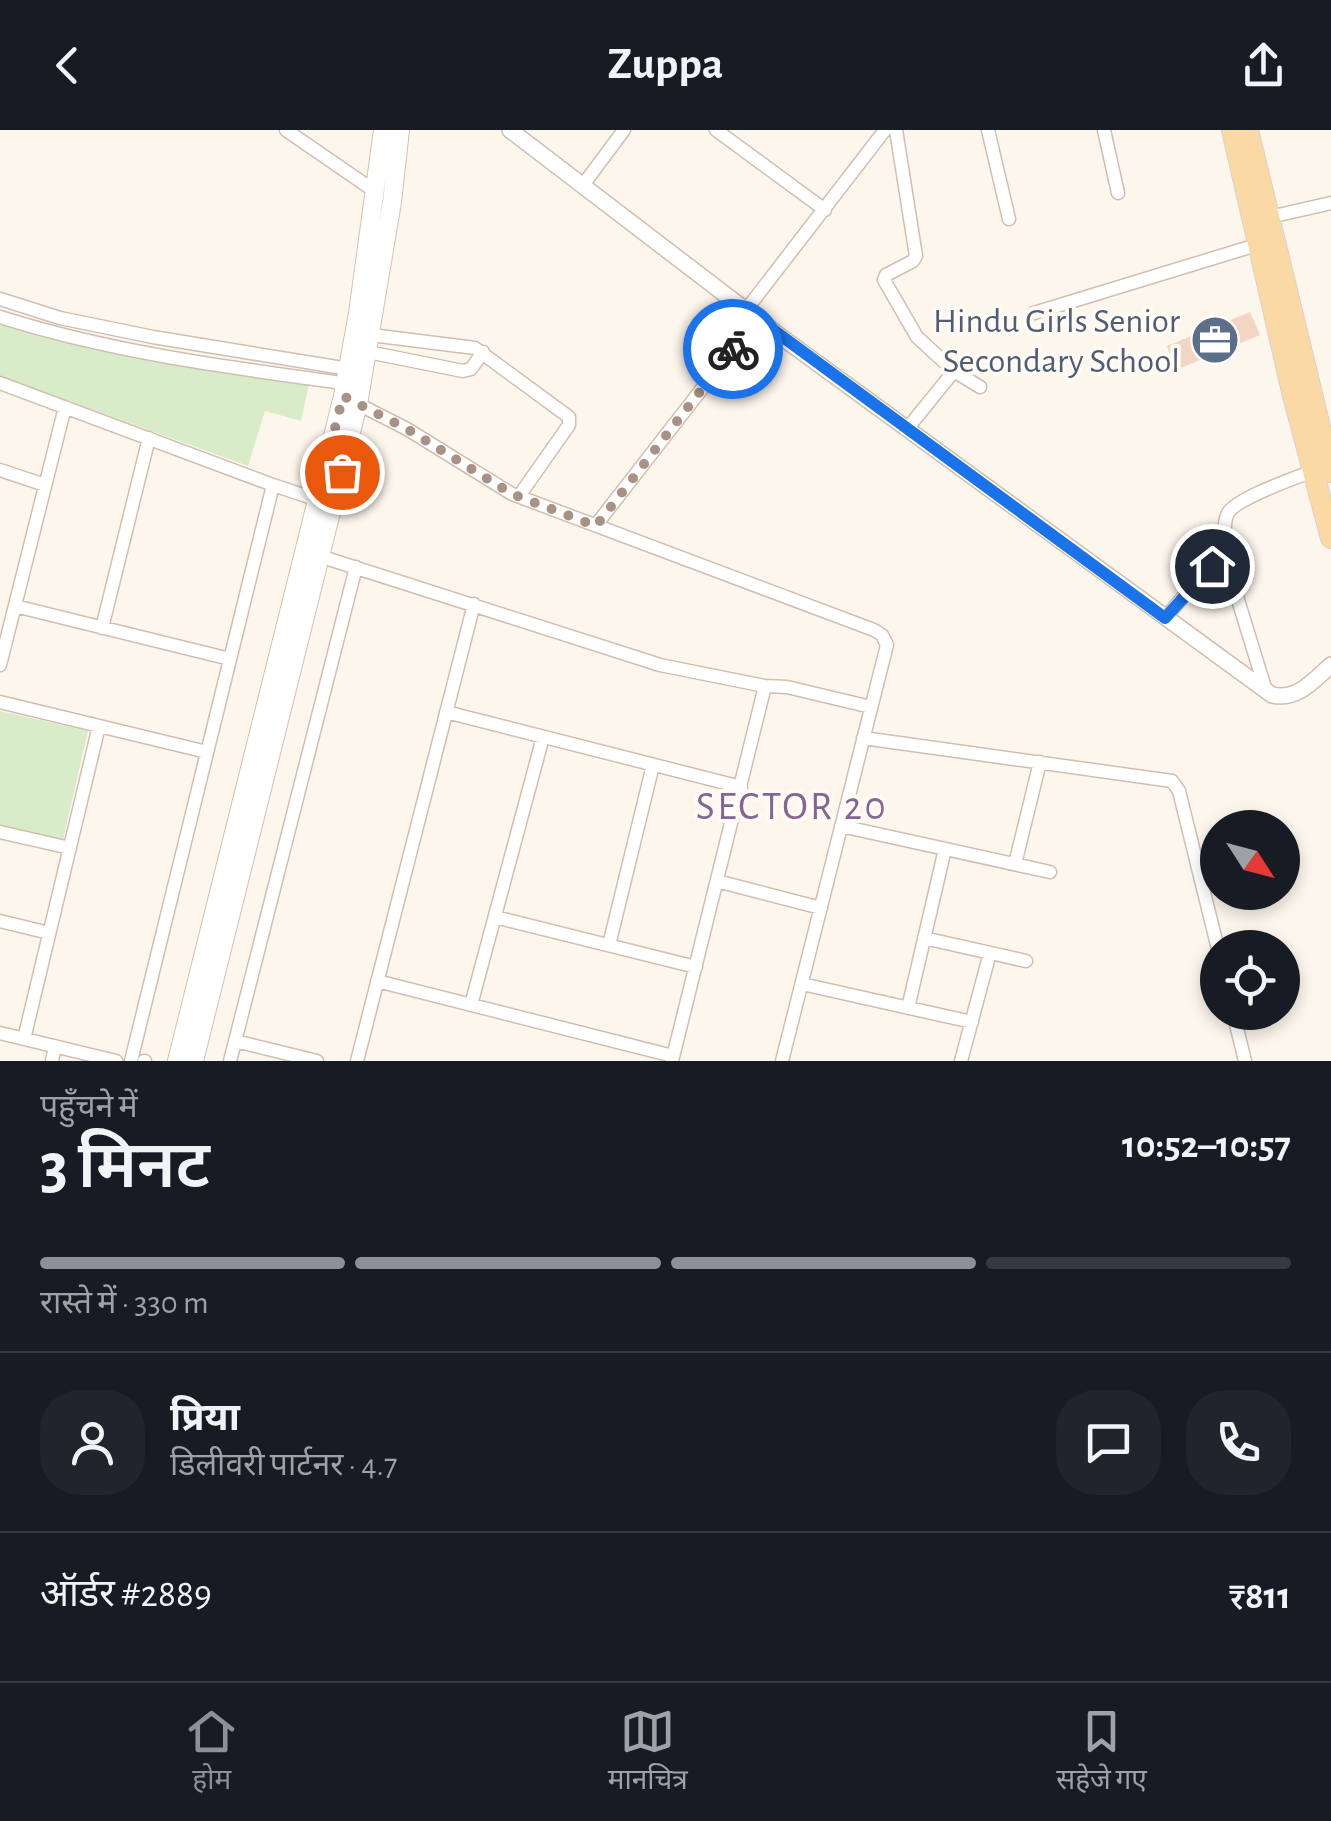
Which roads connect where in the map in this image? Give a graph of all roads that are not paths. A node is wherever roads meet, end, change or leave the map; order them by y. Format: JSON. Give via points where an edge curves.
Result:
{"nodes":[{"id":1,"x":286,"y":130,"type":"edge"},
{"id":2,"x":383,"y":130,"type":"edge"},
{"id":3,"x":400,"y":130,"type":"edge"},
{"id":4,"x":624,"y":130,"type":"edge"},
{"id":5,"x":885,"y":130,"type":"edge"},
{"id":6,"x":896,"y":130,"type":"edge"},
{"id":7,"x":988,"y":130,"type":"edge"},
{"id":8,"x":1104,"y":130,"type":"edge"},
{"id":9,"x":1232,"y":130,"type":"edge"},
{"id":10,"x":1248,"y":130,"type":"edge"},
{"id":11,"x":720,"y":131,"type":"edge"},
{"id":12,"x":517,"y":132,"type":"edge"},
{"id":13,"x":582,"y":185,"type":"junction"},
{"id":14,"x":376,"y":192,"type":"junction"},
{"id":15,"x":1118,"y":193,"type":"dead end"},
{"id":16,"x":1331,"y":202,"type":"edge"},
{"id":17,"x":825,"y":210,"type":"junction"},
{"id":18,"x":1270,"y":217,"type":"junction"},
{"id":19,"x":1010,"y":219,"type":"dead end"},
{"id":20,"x":1266,"y":242,"type":"junction"},
{"id":21,"x":0,"y":299,"type":"edge"},
{"id":22,"x":1034,"y":313,"type":"dead end"},
{"id":23,"x":752,"y":314,"type":"junction"},
{"id":24,"x":0,"y":316,"type":"edge"},
{"id":25,"x":370,"y":344,"type":"junction"},
{"id":26,"x":483,"y":352,"type":"junction"},
{"id":27,"x":954,"y":371,"type":"junction"},
{"id":28,"x":0,"y":383,"type":"edge"},
{"id":29,"x":354,"y":385,"type":"junction"},
{"id":30,"x":980,"y":387,"type":"dead end"},
{"id":31,"x":65,"y":407,"type":"junction"},
{"id":32,"x":1324,"y":407,"type":"edge"},
{"id":33,"x":907,"y":429,"type":"junction"},
{"id":34,"x":148,"y":438,"type":"junction"},
{"id":35,"x":0,"y":470,"type":"edge"},
{"id":36,"x":1322,"y":471,"type":"edge"},
{"id":37,"x":45,"y":485,"type":"junction"},
{"id":38,"x":272,"y":485,"type":"junction"},
{"id":39,"x":519,"y":496,"type":"junction"},
{"id":40,"x":325,"y":503,"type":"junction"},
{"id":41,"x":596,"y":526,"type":"junction"},
{"id":42,"x":1331,"y":538,"type":"edge"},
{"id":43,"x":1223,"y":552,"type":"junction"},
{"id":44,"x":314,"y":554,"type":"junction"},
{"id":45,"x":356,"y":567,"type":"junction"},
{"id":46,"x":474,"y":604,"type":"junction"},
{"id":47,"x":15,"y":606,"type":"junction"},
{"id":48,"x":1165,"y":618,"type":"junction"},
{"id":49,"x":102,"y":628,"type":"junction"},
{"id":50,"x":230,"y":659,"type":"junction"},
{"id":51,"x":1331,"y":664,"type":"edge"},
{"id":52,"x":0,"y":666,"type":"edge"},
{"id":53,"x":765,"y":686,"type":"junction"},
{"id":54,"x":1266,"y":691,"type":"junction"},
{"id":55,"x":0,"y":702,"type":"edge"},
{"id":56,"x":871,"y":707,"type":"junction"},
{"id":57,"x":446,"y":712,"type":"junction"},
{"id":58,"x":99,"y":726,"type":"junction"},
{"id":59,"x":542,"y":737,"type":"junction"},
{"id":60,"x":863,"y":738,"type":"junction"},
{"id":61,"x":207,"y":752,"type":"junction"},
{"id":62,"x":1040,"y":762,"type":"junction"},
{"id":63,"x":654,"y":765,"type":"junction"},
{"id":64,"x":742,"y":787,"type":"junction"},
{"id":65,"x":842,"y":826,"type":"junction"},
{"id":66,"x":0,"y":832,"type":"edge"},
{"id":67,"x":70,"y":848,"type":"junction"},
{"id":68,"x":946,"y":849,"type":"junction"},
{"id":69,"x":1014,"y":864,"type":"junction"},
{"id":70,"x":1050,"y":872,"type":"dead end"},
{"id":71,"x":718,"y":882,"type":"junction"},
{"id":72,"x":821,"y":908,"type":"junction"},
{"id":73,"x":495,"y":916,"type":"junction"},
{"id":74,"x":0,"y":921,"type":"edge"},
{"id":75,"x":1214,"y":930,"type":"edge"},
{"id":76,"x":50,"y":933,"type":"junction"},
{"id":77,"x":924,"y":938,"type":"junction"},
{"id":78,"x":609,"y":945,"type":"junction"},
{"id":79,"x":990,"y":953,"type":"junction"},
{"id":80,"x":1026,"y":961,"type":"dead end"},
{"id":81,"x":696,"y":967,"type":"junction"},
{"id":82,"x":377,"y":981,"type":"junction"},
{"id":83,"x":802,"y":984,"type":"junction"},
{"id":84,"x":472,"y":1005,"type":"junction"},
{"id":85,"x":908,"y":1008,"type":"junction"},
{"id":86,"x":972,"y":1022,"type":"junction"},
{"id":87,"x":1237,"y":1030,"type":"edge"},
{"id":88,"x":0,"y":1032,"type":"edge"},
{"id":89,"x":24,"y":1038,"type":"junction"},
{"id":90,"x":235,"y":1041,"type":"junction"},
{"id":91,"x":55,"y":1046,"type":"junction"},
{"id":92,"x":673,"y":1058,"type":"edge"},
{"id":93,"x":52,"y":1061,"type":"edge"},
{"id":94,"x":116,"y":1061,"type":"edge"},
{"id":95,"x":131,"y":1061,"type":"edge"},
{"id":96,"x":177,"y":1061,"type":"edge"},
{"id":97,"x":194,"y":1061,"type":"edge"},
{"id":98,"x":230,"y":1061,"type":"edge"},
{"id":99,"x":317,"y":1061,"type":"edge"},
{"id":100,"x":357,"y":1061,"type":"edge"},
{"id":101,"x":782,"y":1061,"type":"edge"},
{"id":102,"x":961,"y":1061,"type":"edge"},
{"id":103,"x":1245,"y":1061,"type":"edge"}],
"edges":[{"from":1,"to":14,"type":"street"},
{"from":2,"to":14,"type":"main road"},
{"from":3,"to":25,"type":"main road"},
{"from":4,"to":13,"type":"street"},
{"from":5,"to":17,"type":"street"},
{"from":6,"to":27,"type":"street","via":[[916,256],[884,282],[912,330]]},
{"from":7,"to":19,"type":"street"},
{"from":8,"to":15,"type":"street"},
{"from":9,"to":20,"type":"main road"},
{"from":10,"to":18,"type":"main road"},
{"from":11,"to":17,"type":"street"},
{"from":12,"to":13,"type":"street"},
{"from":13,"to":23,"type":"street"},
{"from":14,"to":29,"type":"main road"},
{"from":16,"to":18,"type":"street"},
{"from":17,"to":23,"type":"street"},
{"from":18,"to":20,"type":"main road"},
{"from":20,"to":22,"type":"street"},
{"from":20,"to":32,"type":"main road"},
{"from":20,"to":36,"type":"main road"},
{"from":21,"to":29,"type":"street"},
{"from":23,"to":33,"type":"street"},
{"from":23,"to":41,"type":"street"},
{"from":24,"to":29,"type":"street","via":[[150,354]]},
{"from":25,"to":26,"type":"street","via":[[470,346]]},
{"from":25,"to":26,"type":"street","via":[[463,371]]},
{"from":25,"to":29,"type":"main road"},
{"from":26,"to":39,"type":"street","via":[[570,420]]},
{"from":27,"to":30,"type":"street"},
{"from":27,"to":33,"type":"street"},
{"from":28,"to":31,"type":"street"},
{"from":29,"to":39,"type":"street","via":[[407,429]]},
{"from":29,"to":40,"type":"main road"},
{"from":31,"to":34,"type":"street"},
{"from":31,"to":37,"type":"street"},
{"from":32,"to":36,"type":"main road"},
{"from":33,"to":48,"type":"street"},
{"from":34,"to":38,"type":"street"},
{"from":34,"to":49,"type":"street"},
{"from":35,"to":37,"type":"street"},
{"from":36,"to":42,"type":"main road"},
{"from":36,"to":43,"type":"street","via":[[1231,508]]},
{"from":37,"to":47,"type":"street"},
{"from":38,"to":40,"type":"street"},
{"from":38,"to":50,"type":"street"},
{"from":39,"to":41,"type":"street"},
{"from":40,"to":44,"type":"main road"},
{"from":41,"to":56,"type":"street","via":[[882,634],[888,645]]},
{"from":43,"to":48,"type":"street"},
{"from":43,"to":54,"type":"street"},
{"from":44,"to":45,"type":"street"},
{"from":44,"to":96,"type":"main road"},
{"from":44,"to":97,"type":"main road"},
{"from":45,"to":46,"type":"street"},
{"from":45,"to":90,"type":"street"},
{"from":46,"to":53,"type":"street","via":[[660,665]]},
{"from":46,"to":57,"type":"street"},
{"from":47,"to":49,"type":"street"},
{"from":47,"to":52,"type":"street"},
{"from":48,"to":54,"type":"street"},
{"from":49,"to":50,"type":"street"},
{"from":50,"to":61,"type":"street"},
{"from":51,"to":54,"type":"street","via":[[1302,691],[1279,697]]},
{"from":53,"to":56,"type":"street"},
{"from":53,"to":64,"type":"street"},
{"from":55,"to":58,"type":"street"},
{"from":56,"to":60,"type":"street"},
{"from":57,"to":59,"type":"street"},
{"from":57,"to":82,"type":"street"},
{"from":58,"to":61,"type":"street"},
{"from":58,"to":67,"type":"street"},
{"from":59,"to":63,"type":"street"},
{"from":59,"to":73,"type":"street"},
{"from":60,"to":62,"type":"street"},
{"from":60,"to":65,"type":"street"},
{"from":61,"to":95,"type":"street"},
{"from":62,"to":69,"type":"street"},
{"from":62,"to":75,"type":"street","via":[[1176,784]]},
{"from":63,"to":64,"type":"street"},
{"from":63,"to":78,"type":"street"},
{"from":64,"to":71,"type":"street"},
{"from":65,"to":68,"type":"street"},
{"from":65,"to":72,"type":"street"},
{"from":66,"to":67,"type":"street"},
{"from":67,"to":76,"type":"street"},
{"from":68,"to":69,"type":"street"},
{"from":68,"to":77,"type":"street"},
{"from":69,"to":70,"type":"street"},
{"from":71,"to":72,"type":"street"},
{"from":71,"to":81,"type":"street"},
{"from":72,"to":83,"type":"street"},
{"from":73,"to":78,"type":"street"},
{"from":73,"to":84,"type":"street"},
{"from":74,"to":76,"type":"street"},
{"from":76,"to":89,"type":"street"},
{"from":77,"to":79,"type":"street"},
{"from":77,"to":85,"type":"street"},
{"from":78,"to":81,"type":"street"},
{"from":79,"to":80,"type":"street"},
{"from":79,"to":86,"type":"street"},
{"from":81,"to":92,"type":"street"},
{"from":82,"to":84,"type":"street"},
{"from":82,"to":100,"type":"street"},
{"from":83,"to":85,"type":"street"},
{"from":83,"to":101,"type":"street"},
{"from":84,"to":92,"type":"street"},
{"from":85,"to":86,"type":"street"},
{"from":86,"to":102,"type":"street"},
{"from":87,"to":103,"type":"street"},
{"from":88,"to":89,"type":"street"},
{"from":89,"to":91,"type":"street"},
{"from":90,"to":98,"type":"street"},
{"from":90,"to":99,"type":"street"},
{"from":91,"to":93,"type":"street"},
{"from":91,"to":94,"type":"street"}]}
